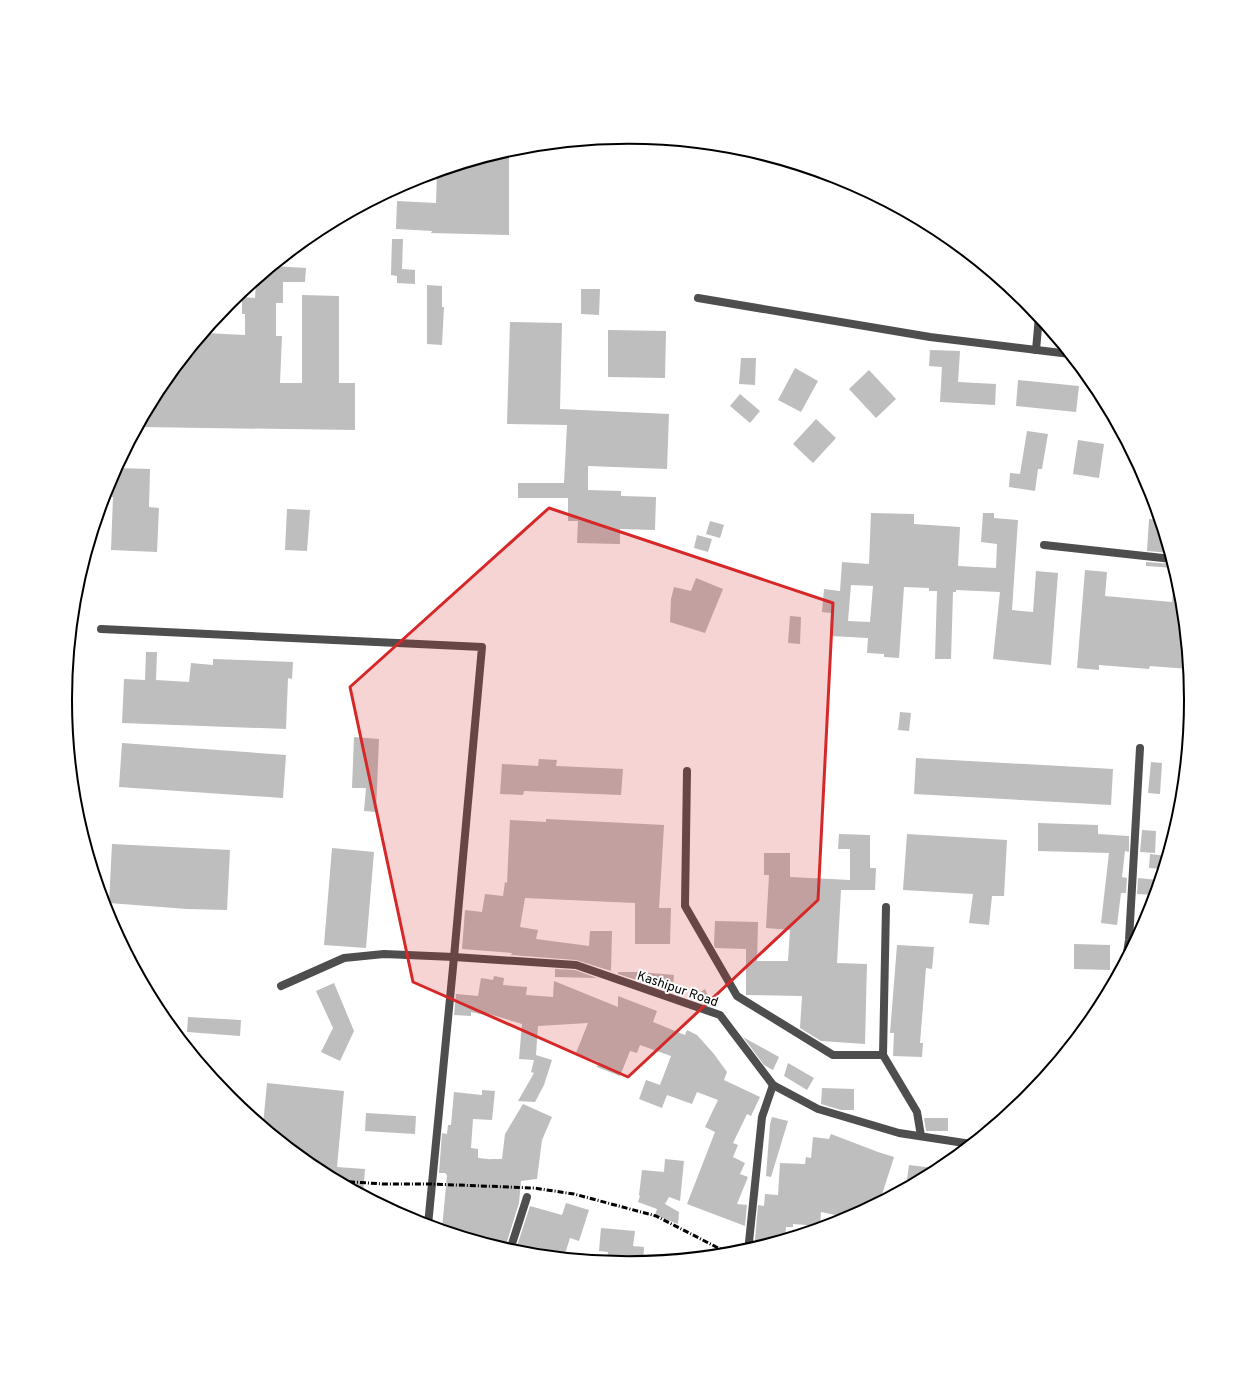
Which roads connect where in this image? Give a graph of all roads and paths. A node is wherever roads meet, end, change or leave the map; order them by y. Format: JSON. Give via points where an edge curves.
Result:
{"nodes":[{"id":1,"x":698,"y":298,"type":"dead end"},
{"id":2,"x":1038,"y":324,"type":"edge"},
{"id":3,"x":1036,"y":350,"type":"junction"},
{"id":4,"x":1064,"y":353,"type":"edge"},
{"id":5,"x":1044,"y":544,"type":"dead end"},
{"id":6,"x":1167,"y":558,"type":"edge"},
{"id":7,"x":101,"y":629,"type":"dead end"},
{"id":8,"x":1140,"y":748,"type":"dead end"},
{"id":9,"x":687,"y":771,"type":"dead end"},
{"id":10,"x":886,"y":907,"type":"dead end"},
{"id":11,"x":1132,"y":937,"type":"edge"},
{"id":12,"x":454,"y":957,"type":"junction"},
{"id":13,"x":281,"y":986,"type":"dead end"},
{"id":14,"x":883,"y":1055,"type":"junction"},
{"id":15,"x":773,"y":1085,"type":"junction"},
{"id":16,"x":921,"y":1136,"type":"junction"},
{"id":17,"x":963,"y":1145,"type":"edge"},
{"id":18,"x":527,"y":1197,"type":"dead end"},
{"id":19,"x":429,"y":1219,"type":"edge"},
{"id":20,"x":749,"y":1242,"type":"dead end"},
{"id":21,"x":512,"y":1244,"type":"edge"}],
"edges":[{"from":1,"to":3,"type":"street","via":[[930,337]]},
{"from":2,"to":3,"type":"street"},
{"from":3,"to":4,"type":"street"},
{"from":5,"to":6,"type":"street"},
{"from":7,"to":12,"type":"street","via":[[482,647]]},
{"from":8,"to":11,"type":"street"},
{"from":9,"to":14,"type":"street","via":[[685,906],[737,996],[833,1055]]},
{"from":10,"to":14,"type":"street"},
{"from":12,"to":13,"type":"street","name":"Kashipur Road","via":[[384,954],[344,958]]},
{"from":12,"to":15,"type":"street","name":"Kashipur Road","via":[[576,965],[720,1014]]},
{"from":12,"to":19,"type":"street"},
{"from":14,"to":16,"type":"street","via":[[917,1112]]},
{"from":15,"to":16,"type":"street","name":"Kashipur Road","via":[[818,1109],[899,1133]]},
{"from":15,"to":20,"type":"street","via":[[762,1117]]},
{"from":16,"to":17,"type":"street","name":"Kashipur Road"},
{"from":18,"to":21,"type":"street"}]}
